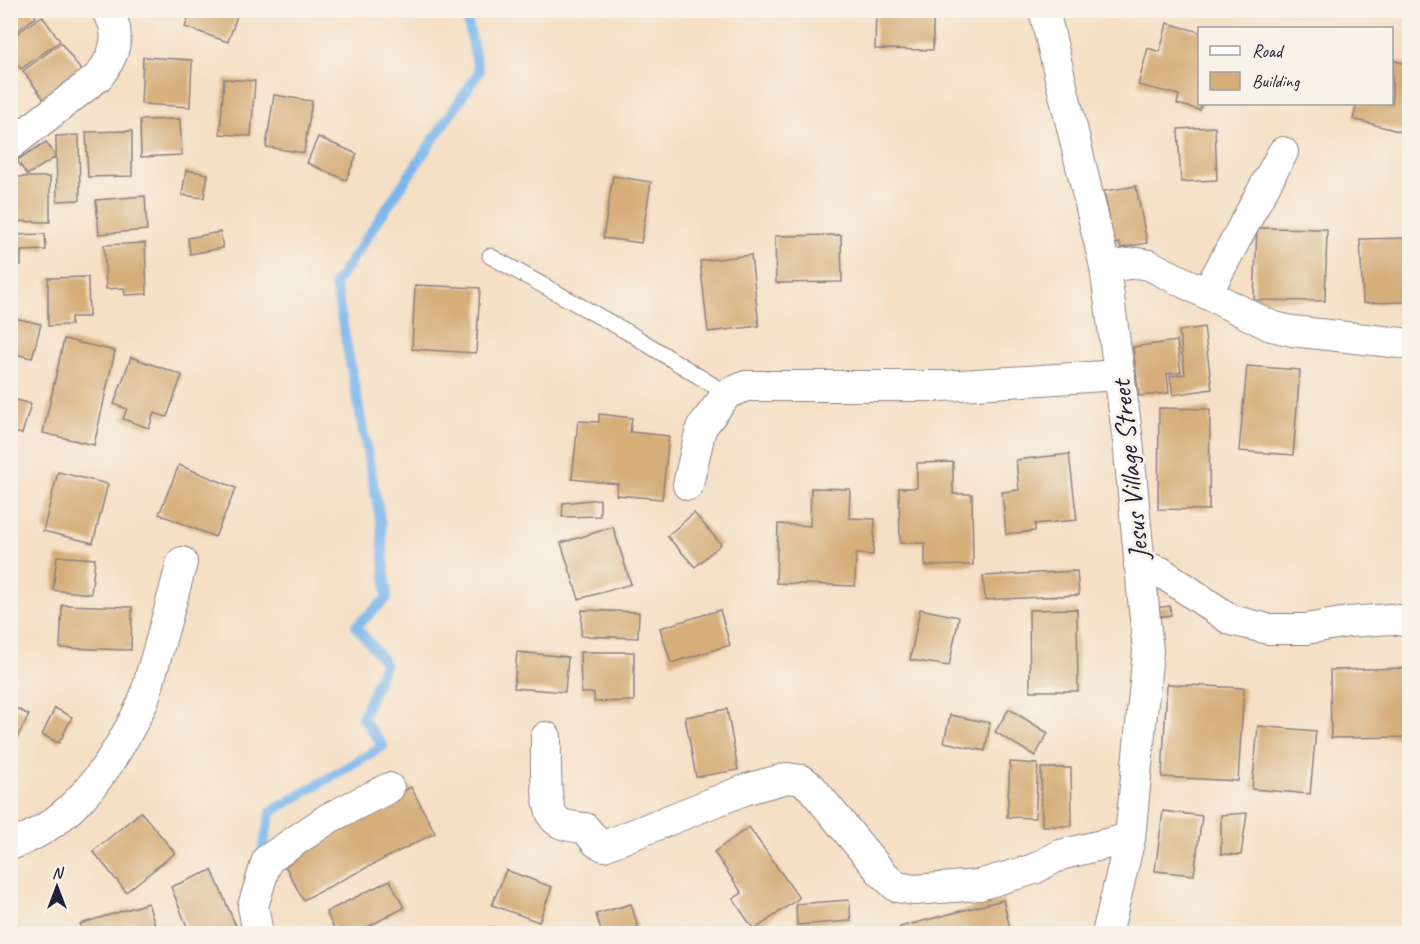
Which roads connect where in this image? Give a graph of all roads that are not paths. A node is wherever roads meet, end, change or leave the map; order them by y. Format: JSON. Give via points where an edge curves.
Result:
{"nodes":[{"id":1,"x":106,"y":10,"type":"edge"},
{"id":2,"x":1044,"y":10,"type":"edge"},
{"id":3,"x":10,"y":146,"type":"edge"},
{"id":4,"x":1283,"y":152,"type":"dead end"},
{"id":5,"x":490,"y":256,"type":"dead end"},
{"id":6,"x":1105,"y":267,"type":"junction"},
{"id":7,"x":1208,"y":293,"type":"junction"},
{"id":8,"x":1410,"y":344,"type":"edge"},
{"id":9,"x":1120,"y":375,"type":"junction"},
{"id":10,"x":726,"y":394,"type":"junction"},
{"id":11,"x":688,"y":485,"type":"dead end"},
{"id":12,"x":182,"y":562,"type":"dead end"},
{"id":13,"x":1139,"y":565,"type":"junction"},
{"id":14,"x":1410,"y":622,"type":"edge"},
{"id":15,"x":546,"y":737,"type":"dead end"},
{"id":16,"x":389,"y":788,"type":"dead end"},
{"id":17,"x":1130,"y":838,"type":"junction"},
{"id":18,"x":10,"y":845,"type":"edge"},
{"id":19,"x":258,"y":933,"type":"edge"},
{"id":20,"x":1107,"y":933,"type":"edge"}],
"edges":[{"from":1,"to":3,"type":"street","via":[[116,30],[116,46],[109,64]]},
{"from":2,"to":6,"type":"street","name":"Jesus Village Street"},
{"from":4,"to":7,"type":"street"},
{"from":5,"to":10,"type":"lane","via":[[631,334]]},
{"from":6,"to":7,"type":"street","via":[[1149,265]]},
{"from":6,"to":9,"type":"street","name":"Jesus Village Street"},
{"from":7,"to":8,"type":"street","via":[[1270,326]]},
{"from":9,"to":10,"type":"street","via":[[944,386],[746,386]]},
{"from":9,"to":13,"type":"street","name":"Jesus Village Street"},
{"from":10,"to":11,"type":"street","via":[[701,428]]},
{"from":12,"to":18,"type":"street","via":[[142,703],[100,779],[50,825],[29,839]]},
{"from":13,"to":14,"type":"street","via":[[1161,573],[1232,620],[1268,630],[1306,630],[1391,619]]},
{"from":13,"to":17,"type":"street","name":"Jesus Village Street","via":[[1148,651]]},
{"from":15,"to":17,"type":"street","via":[[548,807],[555,819],[567,826],[585,828],[604,846],[747,789],[787,778],[802,780],[811,787],[881,872],[897,887],[914,890],[979,885],[1034,869],[1060,855]]},
{"from":16,"to":19,"type":"street","via":[[329,818],[267,860],[254,906]]},
{"from":17,"to":20,"type":"street","name":"Jesus Village Street"}]}
